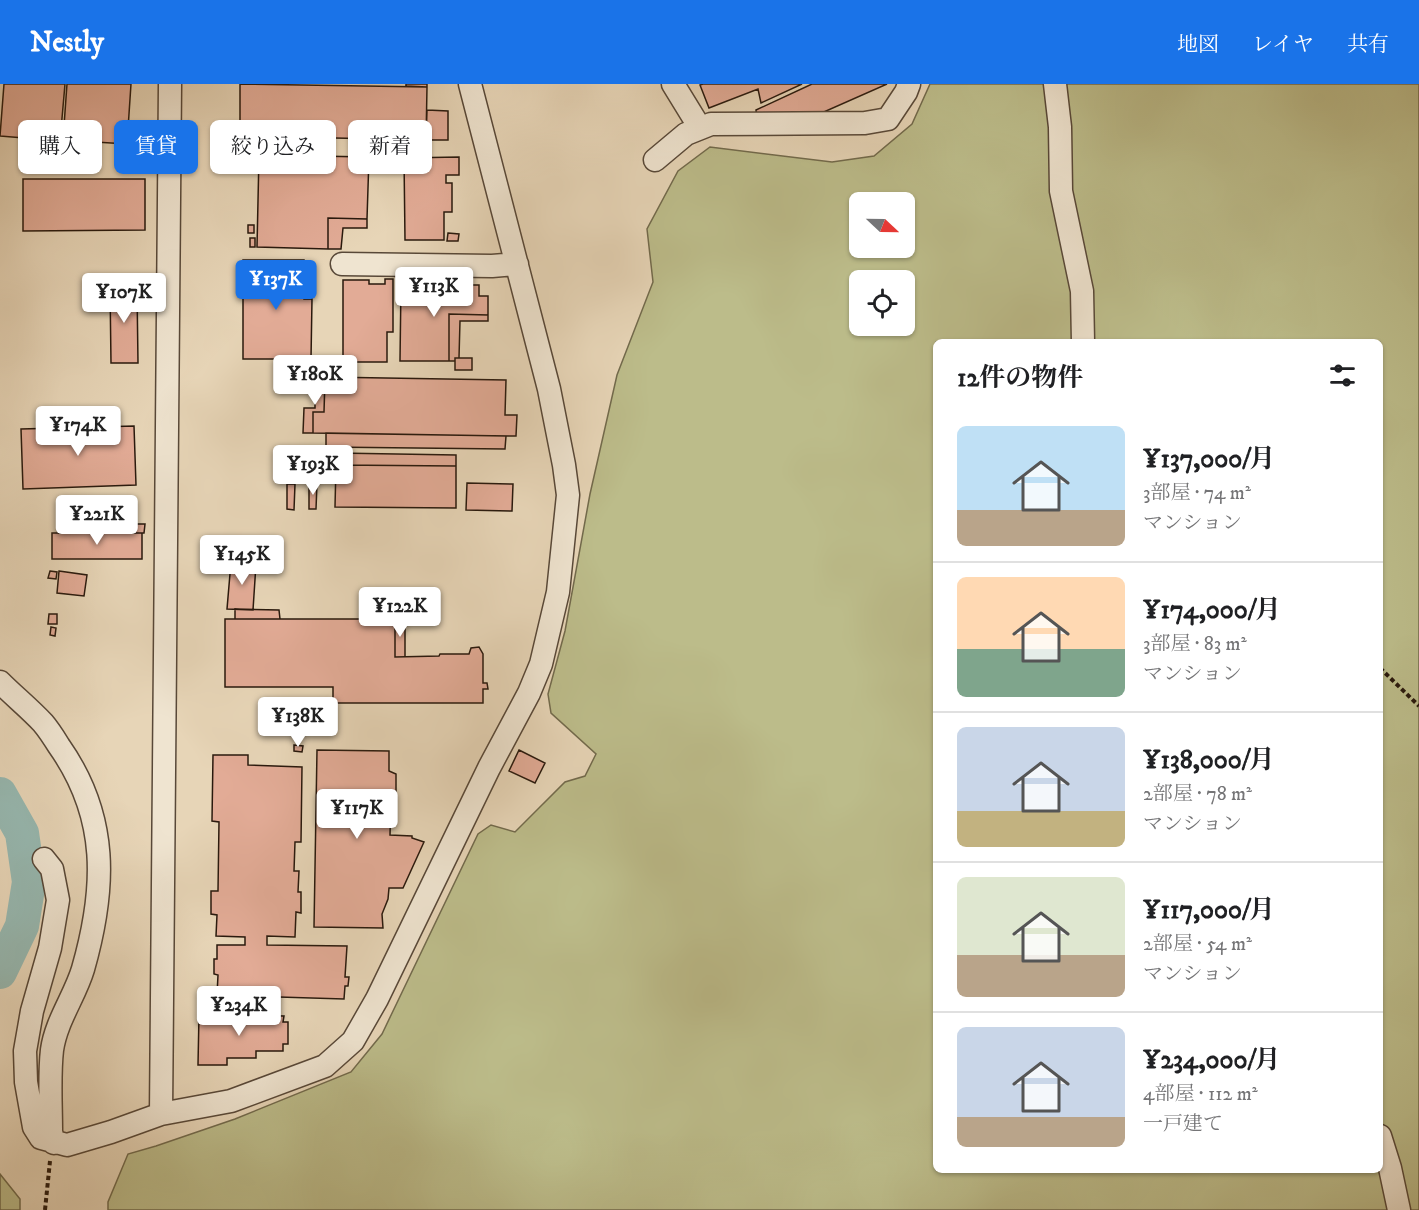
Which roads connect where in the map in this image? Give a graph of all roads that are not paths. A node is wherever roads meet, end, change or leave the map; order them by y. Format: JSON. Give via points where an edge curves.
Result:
{"nodes":[{"id":1,"x":170,"y":84,"type":"edge"},
{"id":2,"x":470,"y":84,"type":"edge"},
{"id":3,"x":673,"y":84,"type":"edge"},
{"id":4,"x":909,"y":84,"type":"edge"},
{"id":5,"x":1055,"y":84,"type":"edge"},
{"id":6,"x":700,"y":128,"type":"junction"},
{"id":7,"x":656,"y":160,"type":"dead end"},
{"id":8,"x":342,"y":264,"type":"dead end"},
{"id":9,"x":517,"y":264,"type":"junction"},
{"id":10,"x":1083,"y":339,"type":"edge"},
{"id":11,"x":0,"y":682,"type":"edge"},
{"id":12,"x":44,"y":859,"type":"dead end"},
{"id":13,"x":161,"y":1114,"type":"junction"},
{"id":14,"x":54,"y":1143,"type":"junction"},
{"id":15,"x":1383,"y":1146,"type":"edge"},
{"id":16,"x":1399,"y":1210,"type":"edge"}],
"edges":[{"from":1,"to":13,"type":"street"},
{"from":2,"to":9,"type":"street"},
{"from":3,"to":6,"type":"street"},
{"from":4,"to":6,"type":"street","via":[[888,118],[877,121],[711,124]]},
{"from":5,"to":10,"type":"street","via":[[1061,191],[1082,291]]},
{"from":6,"to":7,"type":"street","via":[[686,134]]},
{"from":8,"to":9,"type":"street"},
{"from":9,"to":13,"type":"street","via":[[549,389],[568,495],[558,592],[541,664],[529,693],[353,1041],[326,1065],[231,1101]]},
{"from":11,"to":14,"type":"street","via":[[44,724],[69,760],[88,799],[97,832],[100,872],[94,925],[82,971],[52,1050]]},
{"from":12,"to":14,"type":"street","via":[[52,870],[58,900],[50,948],[32,1011],[25,1051],[26,1082],[34,1126],[41,1138]]},
{"from":13,"to":14,"type":"street","via":[[67,1145]]},
{"from":15,"to":16,"type":"street"}]}
